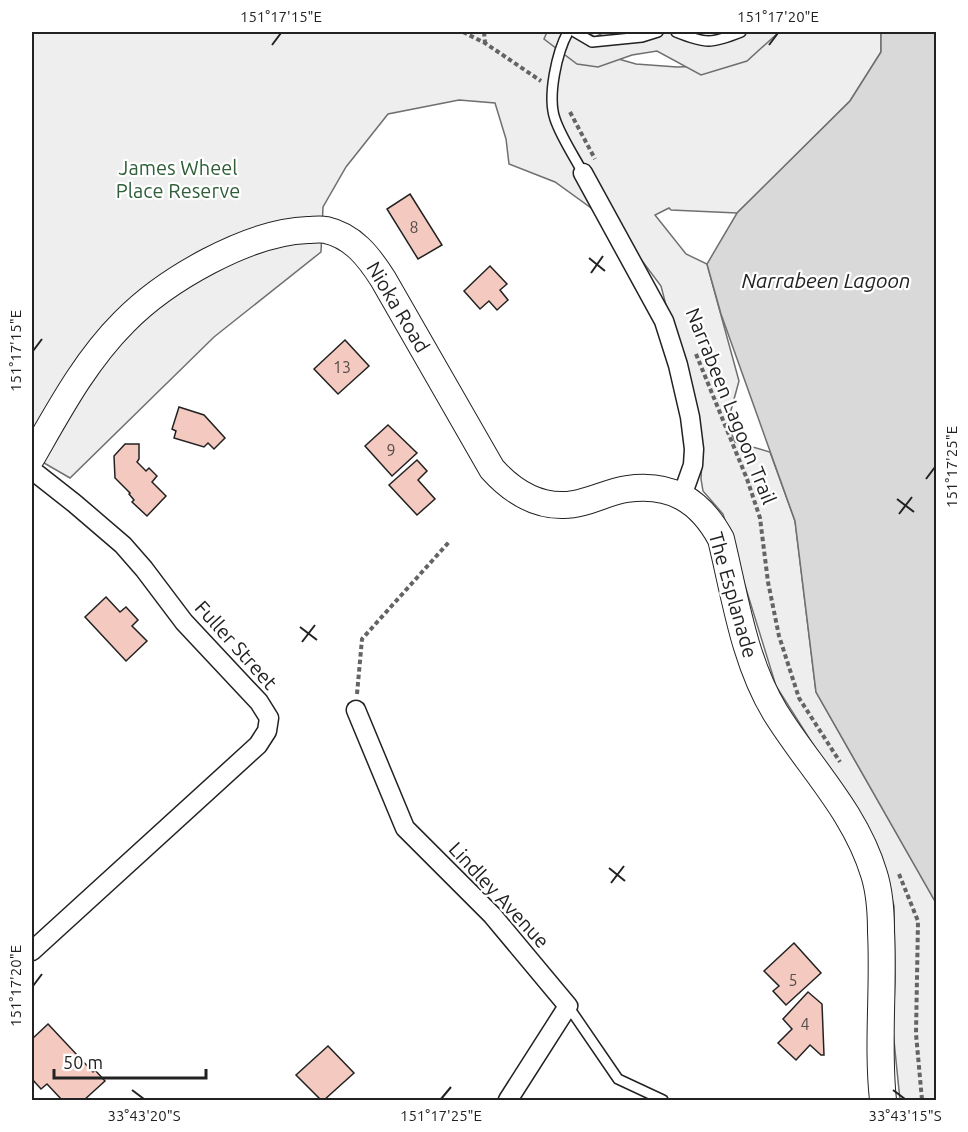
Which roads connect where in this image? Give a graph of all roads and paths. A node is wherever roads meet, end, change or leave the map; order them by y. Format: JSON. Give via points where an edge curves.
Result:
{"nodes":[{"id":1,"x":463,"y":32,"type":"edge"},
{"id":2,"x":484,"y":32,"type":"edge"},
{"id":3,"x":568,"y":32,"type":"edge"},
{"id":4,"x":575,"y":32,"type":"edge"},
{"id":5,"x":658,"y":32,"type":"edge"},
{"id":6,"x":676,"y":32,"type":"edge"},
{"id":7,"x":741,"y":32,"type":"edge"},
{"id":8,"x":485,"y":43,"type":"junction"},
{"id":9,"x":552,"y":89,"type":"junction"},
{"id":10,"x":591,"y":170,"type":"junction"},
{"id":11,"x":695,"y":350,"type":"dead end"},
{"id":12,"x":32,"y":457,"type":"edge"},
{"id":13,"x":32,"y":470,"type":"edge"},
{"id":14,"x":682,"y":496,"type":"junction"},
{"id":15,"x":449,"y":542,"type":"dead end"},
{"id":16,"x":356,"y":710,"type":"joint"},
{"id":17,"x":842,"y":764,"type":"dead end"},
{"id":18,"x":899,"y":873,"type":"dead end"},
{"id":19,"x":32,"y":951,"type":"edge"},
{"id":20,"x":568,"y":1006,"type":"junction"},
{"id":21,"x":508,"y":1101,"type":"edge"},
{"id":22,"x":663,"y":1101,"type":"edge"},
{"id":23,"x":884,"y":1101,"type":"edge"},
{"id":24,"x":922,"y":1101,"type":"edge"}],
"edges":[{"from":1,"to":8,"type":"path"},
{"from":2,"to":8,"type":"path"},
{"from":3,"to":9,"type":"lane"},
{"from":4,"to":5,"type":"lane","via":[[592,42]]},
{"from":6,"to":7,"type":"lane","via":[[695,40],[717,42]]},
{"from":8,"to":9,"type":"path"},
{"from":9,"to":10,"type":"path","via":[[565,104]]},
{"from":9,"to":10,"type":"lane","via":[[554,117]]},
{"from":10,"to":14,"type":"street","via":[[664,321],[678,365],[694,449]]},
{"from":11,"to":17,"type":"path","name":"Narrabeen Lagoon Trail","via":[[760,518],[779,636],[799,698]]},
{"from":12,"to":14,"type":"street","name":"Nioka Road","via":[[92,359],[124,321],[152,298],[219,256],[268,237],[325,230],[358,246],[370,260],[492,469],[506,484],[539,501],[566,505],[626,489],[667,490]]},
{"from":13,"to":19,"type":"street","name":"Fuller Street","via":[[123,545],[184,622],[259,702],[269,718],[267,731],[258,745]]},
{"from":14,"to":23,"type":"street","name":"The Esplanade","via":[[712,522],[721,539],[759,682],[775,712],[852,822],[875,876],[880,901],[880,1073]]},
{"from":15,"to":16,"type":"path","via":[[362,639]]},
{"from":16,"to":20,"type":"street","name":"Lindley Avenue","via":[[405,828],[492,915]]},
{"from":18,"to":24,"type":"path","via":[[918,921],[916,1034]]},
{"from":20,"to":21,"type":"street"},
{"from":20,"to":22,"type":"lane","via":[[618,1079]]}]}
